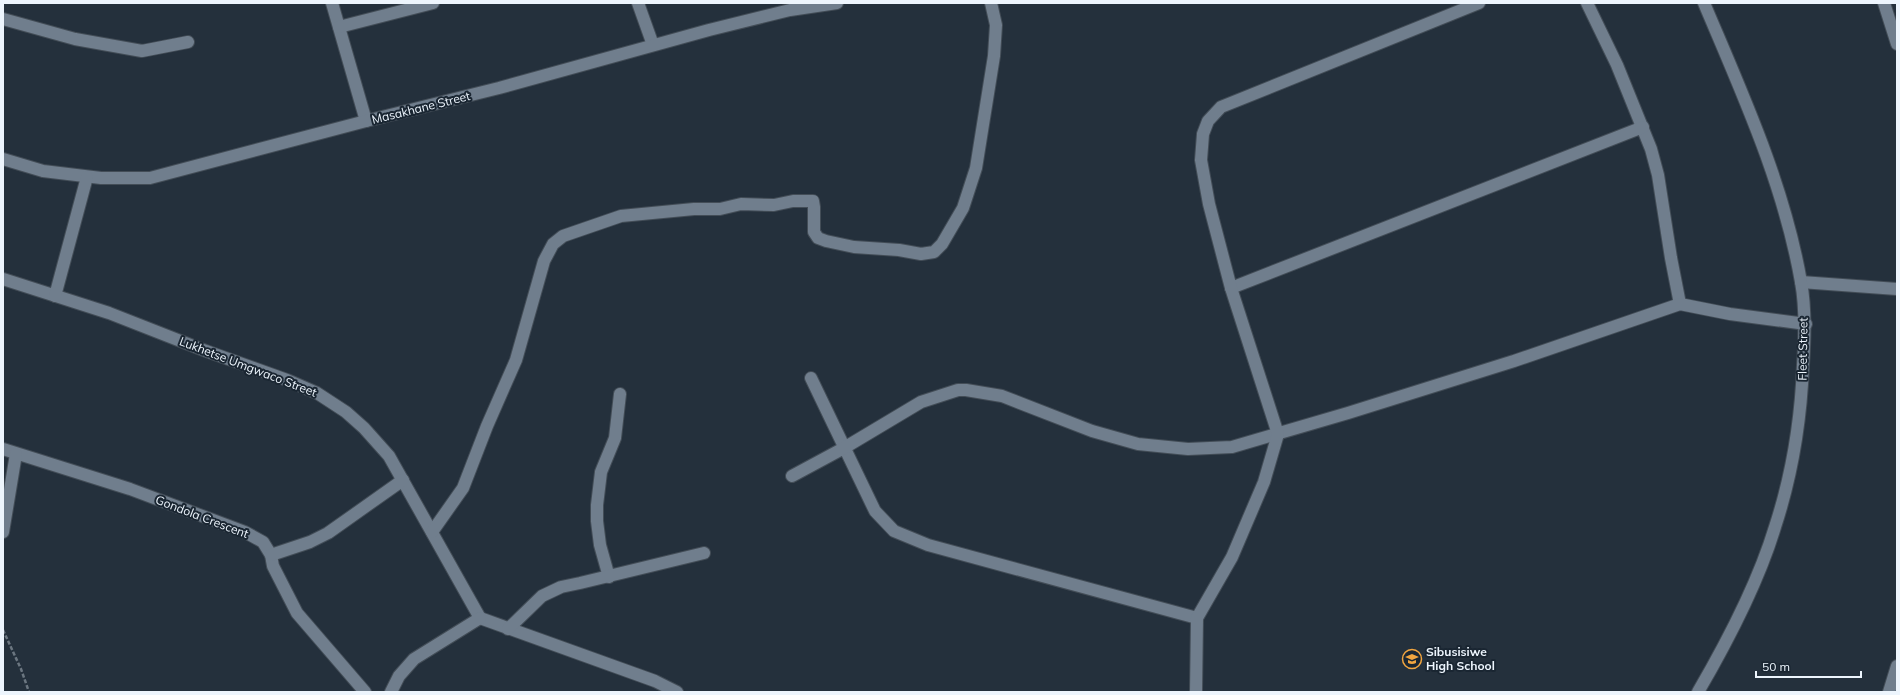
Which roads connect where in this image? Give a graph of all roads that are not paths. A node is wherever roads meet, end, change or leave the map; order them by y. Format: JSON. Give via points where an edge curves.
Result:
{"nodes":[{"id":1,"x":332,"y":3,"type":"edge"},
{"id":2,"x":433,"y":3,"type":"edge"},
{"id":3,"x":638,"y":3,"type":"edge"},
{"id":4,"x":837,"y":3,"type":"edge"},
{"id":5,"x":991,"y":3,"type":"edge"},
{"id":6,"x":1478,"y":3,"type":"edge"},
{"id":7,"x":1587,"y":3,"type":"edge"},
{"id":8,"x":1704,"y":3,"type":"edge"},
{"id":9,"x":1884,"y":3,"type":"edge"},
{"id":10,"x":789,"y":7,"type":"edge"},
{"id":11,"x":3,"y":19,"type":"edge"},
{"id":12,"x":339,"y":27,"type":"junction"},
{"id":13,"x":188,"y":42,"type":"dead end"},
{"id":14,"x":1897,"y":44,"type":"edge"},
{"id":15,"x":653,"y":45,"type":"junction"},
{"id":16,"x":366,"y":121,"type":"junction"},
{"id":17,"x":1643,"y":127,"type":"junction"},
{"id":18,"x":3,"y":159,"type":"edge"},
{"id":19,"x":88,"y":177,"type":"junction"},
{"id":20,"x":3,"y":279,"type":"edge"},
{"id":21,"x":1801,"y":282,"type":"junction"},
{"id":22,"x":1231,"y":288,"type":"junction"},
{"id":23,"x":1897,"y":289,"type":"edge"},
{"id":24,"x":55,"y":296,"type":"junction"},
{"id":25,"x":1680,"y":304,"type":"junction"},
{"id":26,"x":1806,"y":324,"type":"junction"},
{"id":27,"x":811,"y":378,"type":"dead end"},
{"id":28,"x":620,"y":394,"type":"dead end"},
{"id":29,"x":1278,"y":434,"type":"junction"},
{"id":30,"x":844,"y":448,"type":"junction"},
{"id":31,"x":3,"y":450,"type":"edge"},
{"id":32,"x":16,"y":454,"type":"junction"},
{"id":33,"x":792,"y":476,"type":"dead end"},
{"id":34,"x":403,"y":480,"type":"junction"},
{"id":35,"x":3,"y":532,"type":"edge"},
{"id":36,"x":432,"y":532,"type":"junction"},
{"id":37,"x":704,"y":553,"type":"dead end"},
{"id":38,"x":272,"y":555,"type":"junction"},
{"id":39,"x":610,"y":576,"type":"junction"},
{"id":40,"x":480,"y":618,"type":"junction"},
{"id":41,"x":1197,"y":618,"type":"junction"},
{"id":42,"x":508,"y":629,"type":"junction"},
{"id":43,"x":1897,"y":666,"type":"edge"},
{"id":44,"x":365,"y":692,"type":"edge"},
{"id":45,"x":391,"y":692,"type":"edge"},
{"id":46,"x":677,"y":692,"type":"edge"},
{"id":47,"x":1196,"y":692,"type":"edge"},
{"id":48,"x":1698,"y":692,"type":"edge"},
{"id":49,"x":1889,"y":692,"type":"edge"}],
"edges":[{"from":1,"to":12,"type":"street"},
{"from":2,"to":12,"type":"street"},
{"from":3,"to":15,"type":"street"},
{"from":4,"to":10,"type":"street","name":"Masakhane Street"},
{"from":5,"to":36,"type":"street","via":[[996,25],[994,56],[976,168],[963,208],[942,244],[934,252],[921,254],[854,247],[826,241],[818,238],[814,232],[812,201],[793,200],[774,205],[741,204],[720,210],[694,209],[622,216],[563,236],[553,244],[544,261],[516,360],[463,488]]},
{"from":6,"to":22,"type":"street","via":[[1221,107],[1208,121],[1203,134],[1201,160],[1209,204]]},
{"from":7,"to":17,"type":"street"},
{"from":8,"to":21,"type":"street","name":"Fleet Street","via":[[1741,89],[1770,166],[1786,216]]},
{"from":9,"to":14,"type":"street"},
{"from":10,"to":15,"type":"street","name":"Masakhane Street"},
{"from":11,"to":13,"type":"street","via":[[75,39],[142,51]]},
{"from":12,"to":16,"type":"street"},
{"from":15,"to":16,"type":"street","name":"Masakhane Street","via":[[514,85]]},
{"from":16,"to":19,"type":"street","name":"Masakhane Street","via":[[150,178]]},
{"from":17,"to":22,"type":"street"},
{"from":17,"to":25,"type":"street","via":[[1658,175]]},
{"from":18,"to":19,"type":"street","name":"Masakhane Street","via":[[43,171]]},
{"from":19,"to":24,"type":"street"},
{"from":20,"to":24,"type":"street","name":"Lukhetse Umgwaco Street"},
{"from":21,"to":23,"type":"street"},
{"from":21,"to":26,"type":"street","name":"Fleet Street"},
{"from":22,"to":29,"type":"street"},
{"from":24,"to":34,"type":"street","name":"Lukhetse Umgwaco Street","via":[[109,313],[317,393],[364,428],[389,456]]},
{"from":25,"to":26,"type":"street","via":[[1736,315]]},
{"from":25,"to":29,"type":"street","via":[[1514,361]]},
{"from":26,"to":48,"type":"street","name":"Fleet Street","via":[[1802,389],[1792,458],[1775,527],[1737,617]]},
{"from":27,"to":30,"type":"street"},
{"from":28,"to":39,"type":"street","via":[[615,438],[601,472],[597,505],[600,545]]},
{"from":29,"to":30,"type":"street","via":[[1232,447],[1188,449],[1138,444],[1092,431],[1002,396],[958,390],[921,402]]},
{"from":29,"to":41,"type":"street","via":[[1264,482],[1232,557]]},
{"from":30,"to":33,"type":"street"},
{"from":30,"to":41,"type":"street","via":[[874,512],[894,531],[928,545]]},
{"from":31,"to":32,"type":"street","name":"Gondola Crescent"},
{"from":32,"to":35,"type":"street"},
{"from":32,"to":38,"type":"street","name":"Gondola Crescent","via":[[130,489],[245,532],[263,542]]},
{"from":34,"to":36,"type":"street","name":"Lukhetse Umgwaco Street"},
{"from":34,"to":38,"type":"street","via":[[328,533]]},
{"from":36,"to":40,"type":"street","name":"Lukhetse Umgwaco Street"},
{"from":37,"to":39,"type":"street"},
{"from":38,"to":44,"type":"street","via":[[274,566],[297,613]]},
{"from":39,"to":42,"type":"street","via":[[561,586],[542,596]]},
{"from":40,"to":42,"type":"street"},
{"from":40,"to":45,"type":"street","via":[[414,659],[399,676]]},
{"from":41,"to":47,"type":"street"},
{"from":42,"to":46,"type":"street"},
{"from":43,"to":49,"type":"street"}]}
